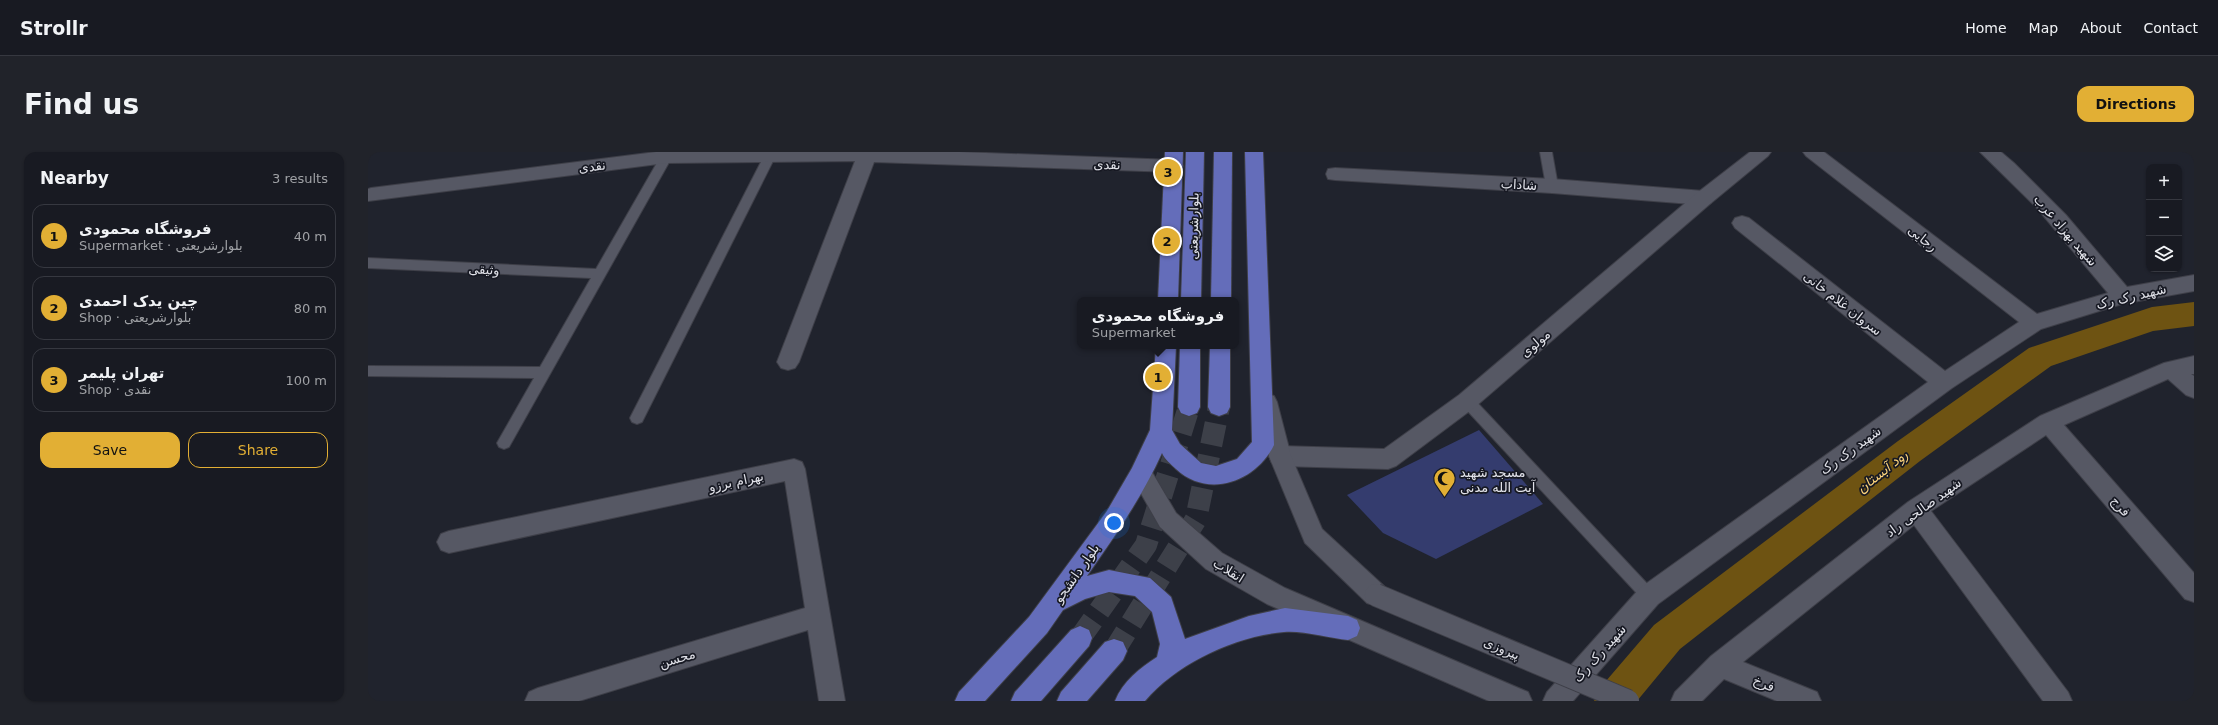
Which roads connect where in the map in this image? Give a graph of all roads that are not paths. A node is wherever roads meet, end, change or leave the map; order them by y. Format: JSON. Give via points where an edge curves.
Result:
{"nodes":[{"id":1,"x":1194,"y":152,"type":"edge"},
{"id":2,"x":1223,"y":152,"type":"edge"},
{"id":3,"x":1254,"y":152,"type":"edge"},
{"id":4,"x":1546,"y":152,"type":"edge"},
{"id":5,"x":1762,"y":152,"type":"edge"},
{"id":6,"x":1812,"y":152,"type":"edge"},
{"id":7,"x":1990,"y":152,"type":"edge"},
{"id":8,"x":867,"y":155,"type":"junction"},
{"id":9,"x":770,"y":156,"type":"junction"},
{"id":10,"x":666,"y":157,"type":"junction"},
{"id":11,"x":1174,"y":159,"type":"edge"},
{"id":12,"x":1335,"y":174,"type":"dead end"},
{"id":13,"x":1552,"y":186,"type":"junction"},
{"id":14,"x":371,"y":195,"type":"dead end"},
{"id":15,"x":1704,"y":198,"type":"junction"},
{"id":16,"x":1742,"y":223,"type":"dead end"},
{"id":17,"x":368,"y":263,"type":"edge"},
{"id":18,"x":600,"y":274,"type":"junction"},
{"id":19,"x":2194,"y":283,"type":"edge"},
{"id":20,"x":2122,"y":296,"type":"junction"},
{"id":21,"x":1168,"y":297,"type":"edge"},
{"id":22,"x":1191,"y":297,"type":"edge"},
{"id":23,"x":1221,"y":297,"type":"edge"},
{"id":24,"x":2034,"y":323,"type":"junction"},
{"id":25,"x":1166,"y":349,"type":"edge"},
{"id":26,"x":1190,"y":349,"type":"edge"},
{"id":27,"x":1220,"y":349,"type":"edge"},
{"id":28,"x":788,"y":362,"type":"dead end"},
{"id":29,"x":2194,"y":365,"type":"edge"},
{"id":30,"x":2171,"y":369,"type":"junction"},
{"id":31,"x":368,"y":371,"type":"edge"},
{"id":32,"x":544,"y":373,"type":"junction"},
{"id":33,"x":1944,"y":382,"type":"junction"},
{"id":34,"x":1262,"y":386,"type":"junction"},
{"id":35,"x":2194,"y":389,"type":"edge"},
{"id":36,"x":1467,"y":402,"type":"junction"},
{"id":37,"x":1189,"y":407,"type":"tunnel mouth"},
{"id":38,"x":1219,"y":407,"type":"tunnel mouth"},
{"id":39,"x":637,"y":418,"type":"dead end"},
{"id":40,"x":2048,"y":422,"type":"junction"},
{"id":41,"x":1161,"y":430,"type":"junction"},
{"id":42,"x":504,"y":443,"type":"dead end"},
{"id":43,"x":1280,"y":456,"type":"junction"},
{"id":44,"x":1141,"y":474,"type":"junction"},
{"id":45,"x":1916,"y":510,"type":"junction"},
{"id":46,"x":449,"y":542,"type":"dead end"},
{"id":47,"x":2194,"y":591,"type":"edge"},
{"id":48,"x":1649,"y":596,"type":"junction"},
{"id":49,"x":1056,"y":602,"type":"junction"},
{"id":50,"x":817,"y":616,"type":"junction"},
{"id":51,"x":1348,"y":628,"type":"junction"},
{"id":52,"x":1080,"y":638,"type":"tunnel mouth"},
{"id":53,"x":1114,"y":651,"type":"tunnel mouth"},
{"id":54,"x":1720,"y":665,"type":"junction"},
{"id":55,"x":1168,"y":666,"type":"junction"},
{"id":56,"x":538,"y":701,"type":"edge"},
{"id":57,"x":832,"y":701,"type":"edge"},
{"id":58,"x":968,"y":701,"type":"edge"},
{"id":59,"x":1024,"y":701,"type":"edge"},
{"id":60,"x":1070,"y":701,"type":"edge"},
{"id":61,"x":1128,"y":701,"type":"edge"},
{"id":62,"x":1519,"y":701,"type":"edge"},
{"id":63,"x":1556,"y":701,"type":"edge"},
{"id":64,"x":1628,"y":701,"type":"edge"},
{"id":65,"x":1684,"y":701,"type":"edge"},
{"id":66,"x":1808,"y":701,"type":"edge"},
{"id":67,"x":2059,"y":701,"type":"edge"}],
"edges":[{"from":1,"to":22,"type":"main road","name":"بلوارشریعتی"},
{"from":2,"to":23,"type":"main road"},
{"from":3,"to":34,"type":"main road"},
{"from":4,"to":13,"type":"lane"},
{"from":5,"to":15,"type":"street","name":"مولوی"},
{"from":6,"to":24,"type":"street","name":"رجایی"},
{"from":7,"to":20,"type":"street","name":"شهید بهزاد عرب","via":[[2012,170],[2059,218]]},
{"from":8,"to":9,"type":"street","name":"نقدی"},
{"from":8,"to":11,"type":"street","name":"نقدی"},
{"from":8,"to":28,"type":"street"},
{"from":9,"to":10,"type":"street","name":"نقدی"},
{"from":9,"to":39,"type":"lane"},
{"from":10,"to":14,"type":"street","name":"نقدی"},
{"from":10,"to":18,"type":"lane"},
{"from":11,"to":21,"type":"main road"},
{"from":12,"to":13,"type":"street","name":"شاداب"},
{"from":13,"to":15,"type":"street","name":"شاداب"},
{"from":15,"to":36,"type":"street","name":"مولوی"},
{"from":16,"to":33,"type":"street","name":"سروان غلام خانی"},
{"from":17,"to":18,"type":"lane","name":"وثیقی"},
{"from":18,"to":32,"type":"lane"},
{"from":19,"to":20,"type":"street","name":"شهید رک رک"},
{"from":20,"to":24,"type":"street","name":"شهید رک رک"},
{"from":24,"to":33,"type":"street","name":"شهید رک رک"},
{"from":25,"to":41,"type":"main road"},
{"from":26,"to":37,"type":"main road"},
{"from":27,"to":38,"type":"main road"},
{"from":29,"to":30,"type":"street","name":"شهید صالحی راد"},
{"from":30,"to":35,"type":"street"},
{"from":30,"to":40,"type":"street","name":"شهید صالحی راد"},
{"from":31,"to":32,"type":"lane"},
{"from":32,"to":42,"type":"lane"},
{"from":33,"to":48,"type":"street","name":"شهید رک رک"},
{"from":34,"to":41,"type":"main road","via":[[1264,445],[1244,466],[1216,476],[1195,472],[1172,451]]},
{"from":34,"to":43,"type":"street"},
{"from":36,"to":43,"type":"street","name":"مولوی","via":[[1388,460]]},
{"from":36,"to":48,"type":"lane"},
{"from":40,"to":45,"type":"street","name":"شهید صالحی راد"},
{"from":40,"to":47,"type":"street","name":"فرج"},
{"from":41,"to":44,"type":"main road","name":"بلوار دانشجو"},
{"from":43,"to":64,"type":"street","name":"پیروزی","bridge":true,"via":[[1313,536],[1376,595]]},
{"from":44,"to":49,"type":"main road","name":"بلوار دانشجو","via":[[1115,518]]},
{"from":44,"to":51,"type":"street","name":"انقلاب","via":[[1168,520],[1214,561],[1266,592]]},
{"from":45,"to":54,"type":"street","name":"شهید صالحی راد"},
{"from":45,"to":67,"type":"street"},
{"from":46,"to":50,"type":"street","name":"بهرام برزو","via":[[794,469]]},
{"from":48,"to":63,"type":"street","name":"شهید رک رک"},
{"from":49,"to":55,"type":"main road","via":[[1080,589],[1109,581],[1141,586],[1162,605],[1169,625],[1173,644]]},
{"from":49,"to":58,"type":"main road","name":"بلوار دانشجو"},
{"from":50,"to":56,"type":"street","name":"محسن"},
{"from":50,"to":57,"type":"street","name":"بهرام برزو"},
{"from":51,"to":55,"type":"main road","via":[[1285,620],[1249,628],[1198,645]]},
{"from":51,"to":62,"type":"street"},
{"from":52,"to":59,"type":"main road"},
{"from":53,"to":60,"type":"main road"},
{"from":54,"to":65,"type":"street","name":"شهید صالحی راد"},
{"from":54,"to":66,"type":"street","name":"فرخ"},
{"from":55,"to":61,"type":"main road","via":[[1148,678]]}]}
